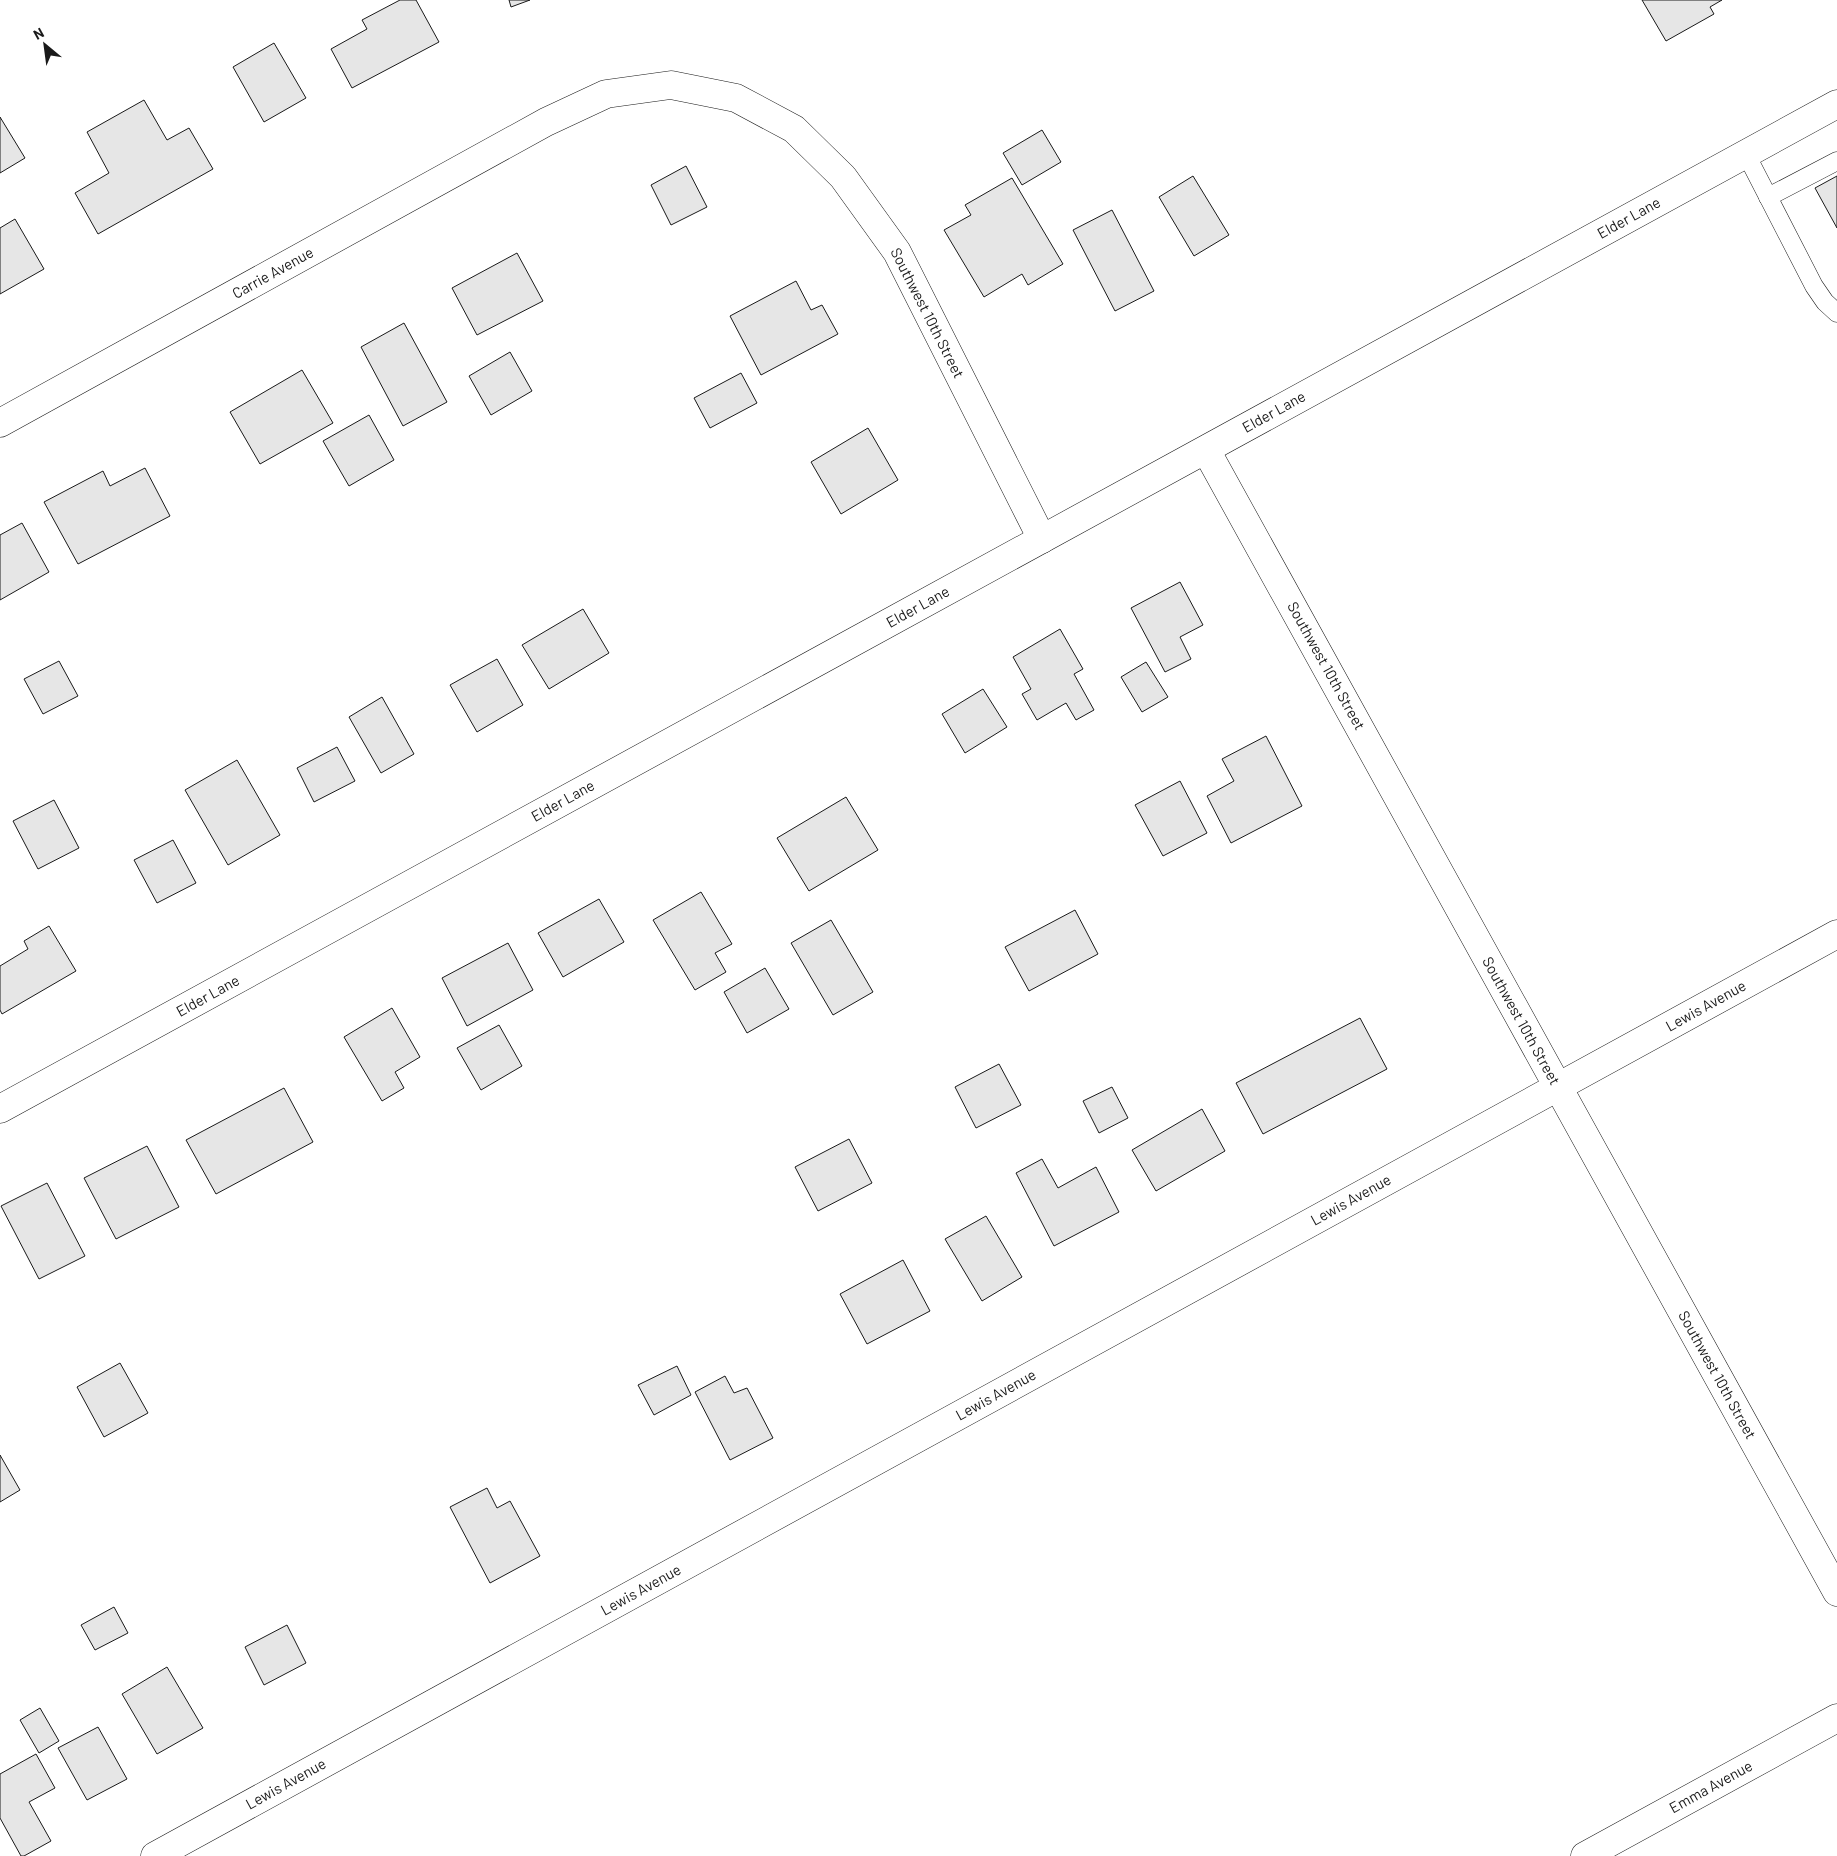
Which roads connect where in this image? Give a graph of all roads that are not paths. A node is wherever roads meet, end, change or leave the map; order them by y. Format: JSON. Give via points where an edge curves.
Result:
{"nodes":[{"id":1,"x":1837,"y":104,"type":"edge"},
{"id":2,"x":546,"y":122,"type":"joint"},
{"id":3,"x":1746,"y":154,"type":"junction"},
{"id":4,"x":1837,"y":161,"type":"edge"},
{"id":5,"x":1768,"y":197,"type":"junction"},
{"id":6,"x":1837,"y":313,"type":"edge"},
{"id":7,"x":0,"y":423,"type":"edge"},
{"id":8,"x":1206,"y":450,"type":"junction"},
{"id":9,"x":1042,"y":539,"type":"junction"},
{"id":10,"x":1837,"y":934,"type":"edge"},
{"id":11,"x":1558,"y":1087,"type":"junction"},
{"id":12,"x":0,"y":1110,"type":"edge"},
{"id":13,"x":1837,"y":1592,"type":"edge"},
{"id":14,"x":1837,"y":1718,"type":"edge"},
{"id":15,"x":155,"y":1856,"type":"edge"},
{"id":16,"x":1585,"y":1856,"type":"edge"}],
"edges":[{"from":1,"to":3,"type":"street","name":"Elder Lane"},
{"from":2,"to":7,"type":"street","name":"Carrie Avenue"},
{"from":2,"to":9,"type":"street","name":"Southwest 10th Street","via":[[606,94],[671,85],[736,98],[794,129],[843,177],[897,252]]},
{"from":3,"to":5,"type":"lane"},
{"from":3,"to":8,"type":"street","name":"Elder Lane"},
{"from":4,"to":5,"type":"lane"},
{"from":5,"to":6,"type":"lane","via":[[1814,286]]},
{"from":8,"to":9,"type":"street","name":"Elder Lane"},
{"from":8,"to":11,"type":"street","name":"Southwest 10th Street"},
{"from":9,"to":12,"type":"street","name":"Elder Lane"},
{"from":10,"to":11,"type":"street","name":"Lewis Avenue"},
{"from":11,"to":13,"type":"street","name":"Southwest 10th Street"},
{"from":11,"to":15,"type":"street","name":"Lewis Avenue"},
{"from":14,"to":16,"type":"street","name":"Emma Avenue"}]}
